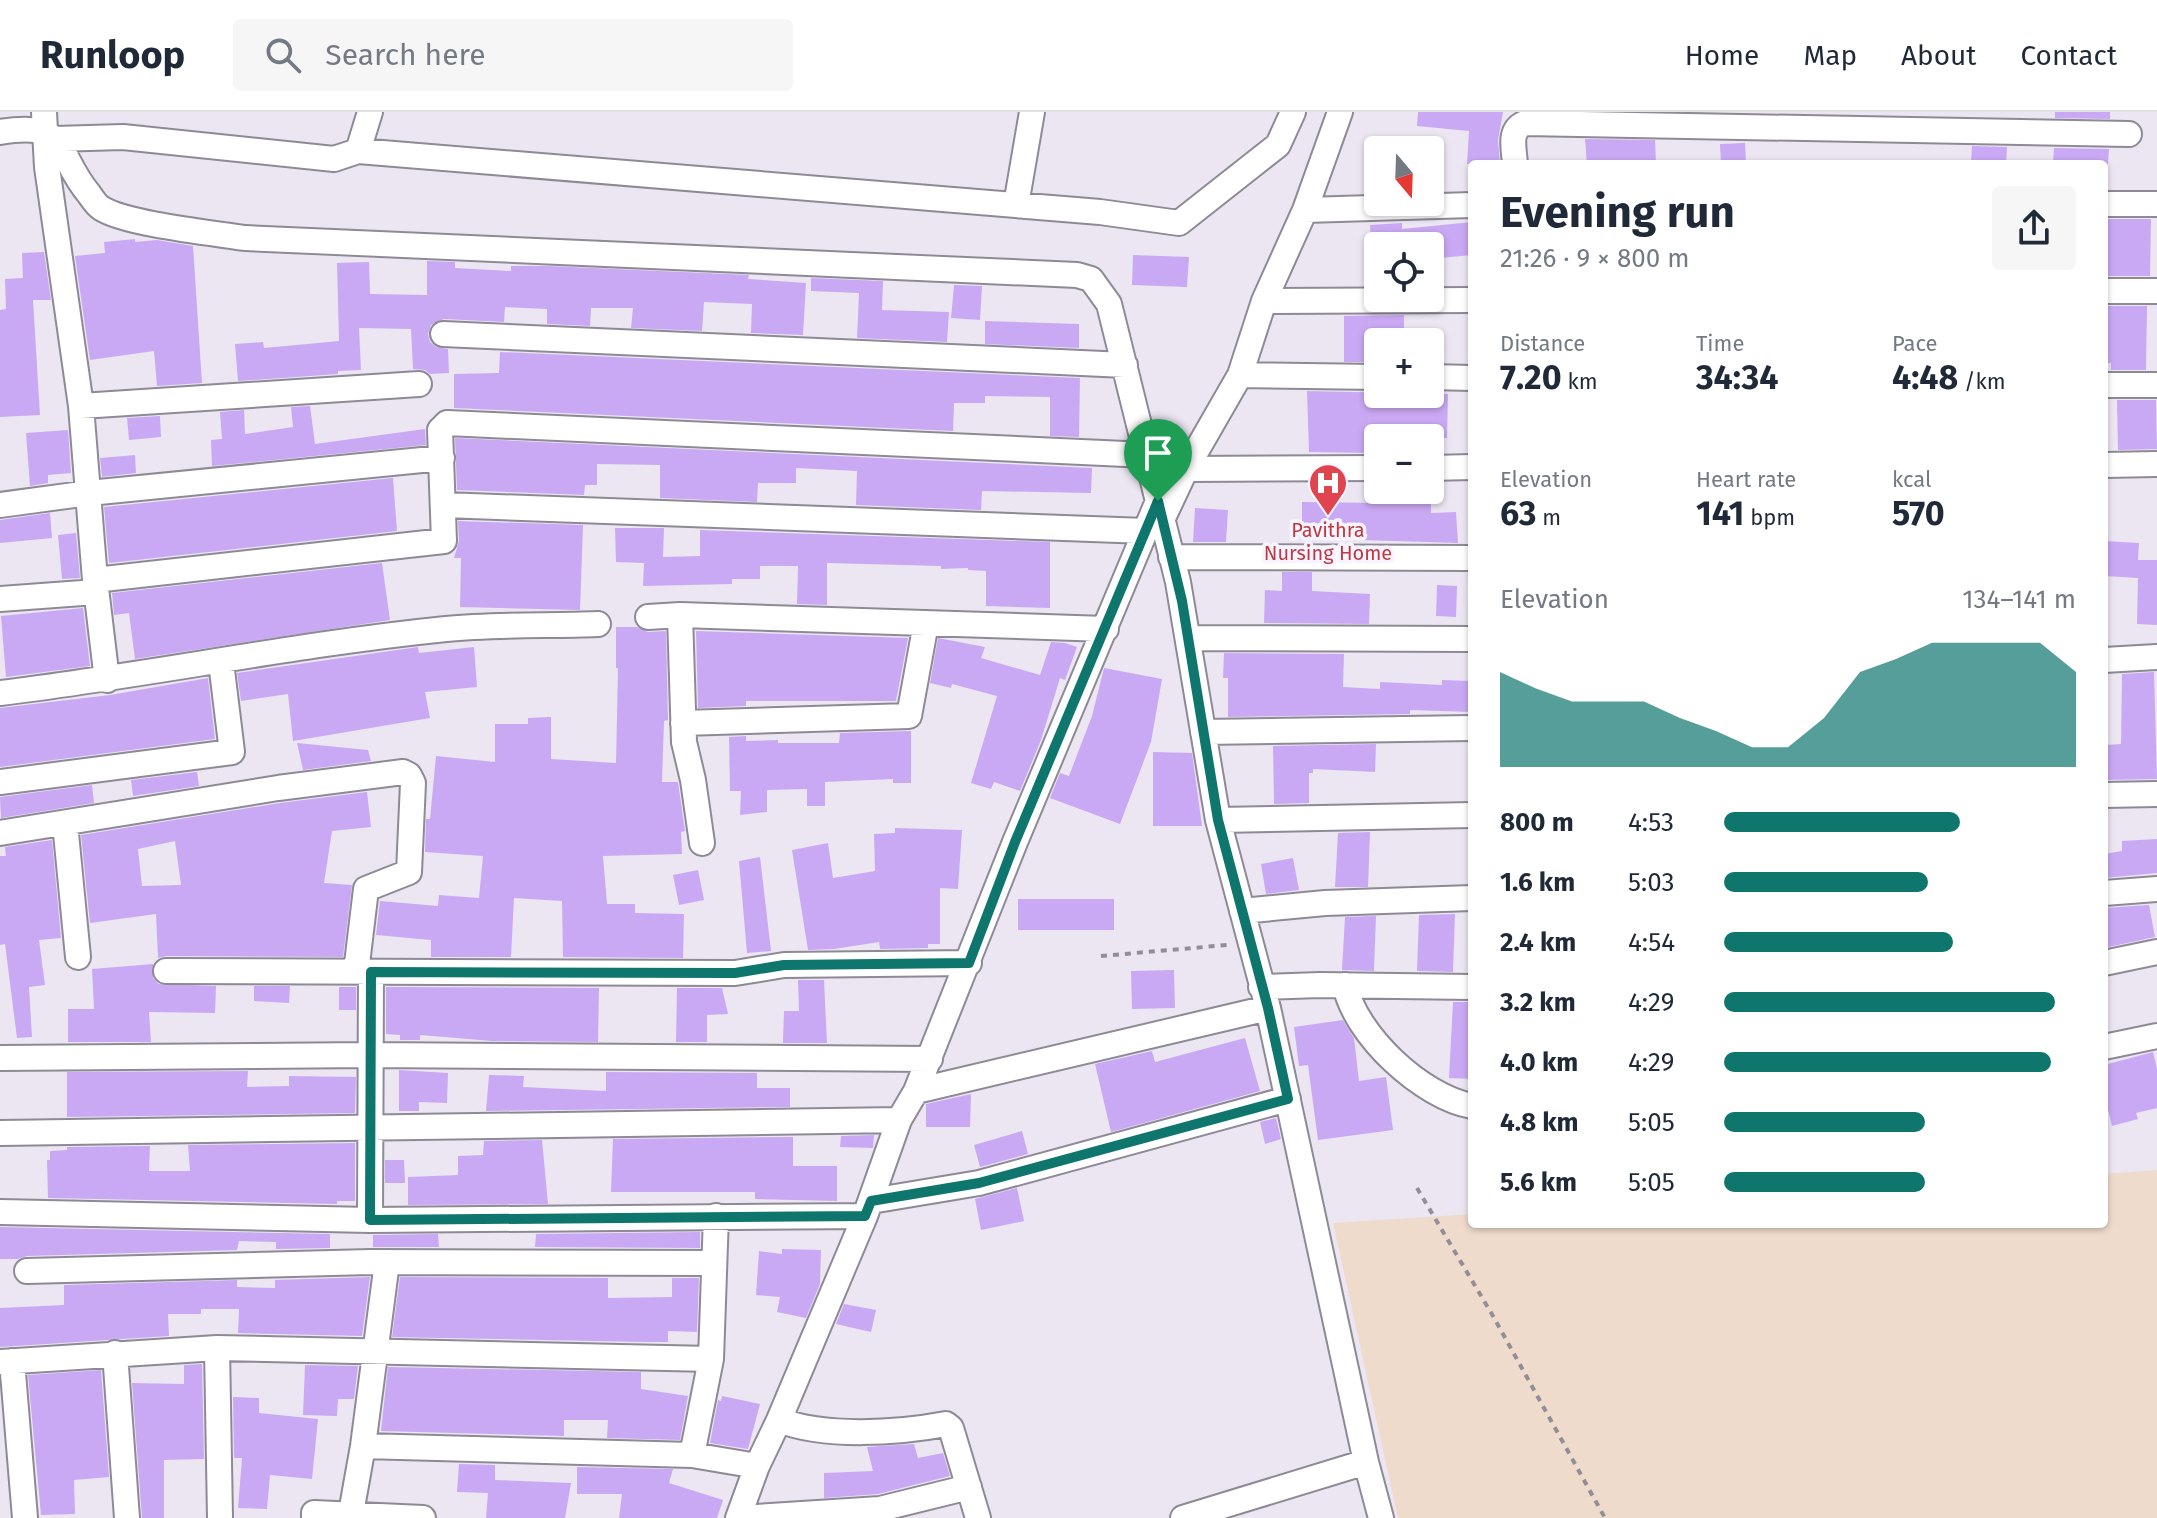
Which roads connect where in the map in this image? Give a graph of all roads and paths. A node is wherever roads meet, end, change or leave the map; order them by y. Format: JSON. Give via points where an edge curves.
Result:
{"nodes":[{"id":1,"x":370,"y":112,"type":"edge"},
{"id":2,"x":1032,"y":112,"type":"edge"},
{"id":3,"x":1293,"y":112,"type":"edge"},
{"id":4,"x":1340,"y":112,"type":"edge"},
{"id":5,"x":0,"y":118,"type":"edge"},
{"id":6,"x":2023,"y":121,"type":"edge"},
{"id":7,"x":2098,"y":123,"type":"edge"},
{"id":8,"x":33,"y":128,"type":"edge"},
{"id":9,"x":2129,"y":134,"type":"dead end"},
{"id":10,"x":358,"y":151,"type":"junction"},
{"id":11,"x":1515,"y":160,"type":"edge"},
{"id":12,"x":2108,"y":204,"type":"edge"},
{"id":13,"x":2157,"y":204,"type":"edge"},
{"id":14,"x":1016,"y":205,"type":"junction"},
{"id":15,"x":1468,"y":205,"type":"edge"},
{"id":16,"x":1305,"y":210,"type":"junction"},
{"id":17,"x":2108,"y":291,"type":"edge"},
{"id":18,"x":2157,"y":291,"type":"edge"},
{"id":19,"x":1468,"y":300,"type":"edge"},
{"id":20,"x":1264,"y":301,"type":"junction"},
{"id":21,"x":443,"y":334,"type":"dead end"},
{"id":22,"x":1125,"y":365,"type":"junction"},
{"id":23,"x":1240,"y":375,"type":"junction"},
{"id":24,"x":1364,"y":377,"type":"edge"},
{"id":25,"x":1444,"y":377,"type":"edge"},
{"id":26,"x":1468,"y":378,"type":"edge"},
{"id":27,"x":419,"y":384,"type":"dead end"},
{"id":28,"x":2108,"y":385,"type":"edge"},
{"id":29,"x":2157,"y":385,"type":"edge"},
{"id":30,"x":81,"y":406,"type":"junction"},
{"id":31,"x":1147,"y":455,"type":"junction"},
{"id":32,"x":442,"y":458,"type":"junction"},
{"id":33,"x":2157,"y":464,"type":"edge"},
{"id":34,"x":2108,"y":465,"type":"edge"},
{"id":35,"x":1468,"y":467,"type":"edge"},
{"id":36,"x":1364,"y":468,"type":"edge"},
{"id":37,"x":1444,"y":468,"type":"edge"},
{"id":38,"x":1186,"y":469,"type":"junction"},
{"id":39,"x":89,"y":493,"type":"junction"},
{"id":40,"x":0,"y":505,"type":"edge"},
{"id":41,"x":444,"y":505,"type":"junction"},
{"id":42,"x":1155,"y":517,"type":"junction"},
{"id":43,"x":1171,"y":557,"type":"junction"},
{"id":44,"x":1468,"y":558,"type":"edge"},
{"id":45,"x":95,"y":586,"type":"junction"},
{"id":46,"x":0,"y":599,"type":"edge"},
{"id":47,"x":680,"y":615,"type":"junction"},
{"id":48,"x":648,"y":617,"type":"dead end"},
{"id":49,"x":926,"y":623,"type":"junction"},
{"id":50,"x":598,"y":624,"type":"dead end"},
{"id":51,"x":1106,"y":629,"type":"junction"},
{"id":52,"x":1189,"y":638,"type":"junction"},
{"id":53,"x":1468,"y":639,"type":"edge"},
{"id":54,"x":2157,"y":657,"type":"edge"},
{"id":55,"x":2108,"y":660,"type":"edge"},
{"id":56,"x":221,"y":662,"type":"junction"},
{"id":57,"x":107,"y":680,"type":"junction"},
{"id":58,"x":0,"y":693,"type":"edge"},
{"id":59,"x":683,"y":723,"type":"junction"},
{"id":60,"x":1468,"y":728,"type":"edge"},
{"id":61,"x":1203,"y":732,"type":"junction"},
{"id":62,"x":0,"y":782,"type":"edge"},
{"id":63,"x":2157,"y":794,"type":"edge"},
{"id":64,"x":2108,"y":795,"type":"edge"},
{"id":65,"x":1468,"y":815,"type":"edge"},
{"id":66,"x":1218,"y":820,"type":"junction"},
{"id":67,"x":65,"y":823,"type":"junction"},
{"id":68,"x":0,"y":833,"type":"edge"},
{"id":69,"x":702,"y":843,"type":"dead end"},
{"id":70,"x":2157,"y":889,"type":"edge"},
{"id":71,"x":2108,"y":893,"type":"edge"},
{"id":72,"x":1468,"y":898,"type":"edge"},
{"id":73,"x":1242,"y":911,"type":"junction"},
{"id":74,"x":1250,"y":943,"type":"junction"},
{"id":75,"x":2157,"y":952,"type":"edge"},
{"id":76,"x":1101,"y":956,"type":"dead end"},
{"id":77,"x":78,"y":957,"type":"dead end"},
{"id":78,"x":2108,"y":962,"type":"edge"},
{"id":79,"x":969,"y":963,"type":"junction"},
{"id":80,"x":166,"y":971,"type":"dead end"},
{"id":81,"x":363,"y":972,"type":"junction"},
{"id":82,"x":1345,"y":985,"type":"junction"},
{"id":83,"x":1468,"y":987,"type":"edge"},
{"id":84,"x":1265,"y":998,"type":"junction"},
{"id":85,"x":2157,"y":1036,"type":"edge"},
{"id":86,"x":2108,"y":1046,"type":"edge"},
{"id":87,"x":369,"y":1055,"type":"junction"},
{"id":88,"x":0,"y":1058,"type":"edge"},
{"id":89,"x":930,"y":1059,"type":"junction"},
{"id":90,"x":916,"y":1091,"type":"junction"},
{"id":91,"x":1288,"y":1099,"type":"junction"},
{"id":92,"x":1468,"y":1105,"type":"edge"},
{"id":93,"x":899,"y":1120,"type":"junction"},
{"id":94,"x":369,"y":1130,"type":"junction"},
{"id":95,"x":0,"y":1133,"type":"edge"},
{"id":96,"x":1417,"y":1188,"type":"dead end"},
{"id":97,"x":868,"y":1209,"type":"junction"},
{"id":98,"x":0,"y":1212,"type":"edge"},
{"id":99,"x":716,"y":1216,"type":"junction"},
{"id":100,"x":370,"y":1220,"type":"junction"},
{"id":101,"x":387,"y":1262,"type":"junction"},
{"id":102,"x":714,"y":1263,"type":"junction"},
{"id":103,"x":27,"y":1271,"type":"dead end"},
{"id":104,"x":217,"y":1348,"type":"junction"},
{"id":105,"x":374,"y":1350,"type":"junction"},
{"id":106,"x":115,"y":1353,"type":"junction"},
{"id":107,"x":711,"y":1359,"type":"junction"},
{"id":108,"x":6,"y":1362,"type":"edge"},
{"id":109,"x":779,"y":1420,"type":"junction"},
{"id":110,"x":363,"y":1446,"type":"junction"},
{"id":111,"x":692,"y":1455,"type":"junction"},
{"id":112,"x":1366,"y":1462,"type":"junction"},
{"id":113,"x":757,"y":1466,"type":"junction"},
{"id":114,"x":969,"y":1487,"type":"junction"},
{"id":115,"x":351,"y":1513,"type":"junction"},
{"id":116,"x":411,"y":1517,"type":"edge"},
{"id":117,"x":25,"y":1518,"type":"edge"},
{"id":118,"x":127,"y":1518,"type":"edge"},
{"id":119,"x":220,"y":1518,"type":"edge"},
{"id":120,"x":314,"y":1518,"type":"edge"},
{"id":121,"x":738,"y":1518,"type":"edge"},
{"id":122,"x":978,"y":1518,"type":"edge"},
{"id":123,"x":1183,"y":1518,"type":"edge"},
{"id":124,"x":1381,"y":1518,"type":"edge"},
{"id":125,"x":1605,"y":1518,"type":"edge"}],
"edges":[{"from":1,"to":10,"type":"street"},
{"from":2,"to":14,"type":"street"},
{"from":3,"to":14,"type":"street","via":[[1278,145],[1179,223]]},
{"from":4,"to":16,"type":"street"},
{"from":5,"to":8,"type":"street"},
{"from":6,"to":7,"type":"street"},
{"from":6,"to":11,"type":"street","via":[[1525,123],[1513,134]]},
{"from":7,"to":9,"type":"street"},
{"from":8,"to":10,"type":"street","via":[[334,159]]},
{"from":8,"to":22,"type":"street","via":[[65,151],[101,208],[134,220],[245,238],[1077,275],[1091,279],[1109,304]]},
{"from":8,"to":30,"type":"street"},
{"from":10,"to":14,"type":"street"},
{"from":12,"to":13,"type":"street"},
{"from":15,"to":16,"type":"street"},
{"from":16,"to":20,"type":"street"},
{"from":17,"to":18,"type":"street"},
{"from":19,"to":20,"type":"street"},
{"from":20,"to":23,"type":"street"},
{"from":21,"to":22,"type":"street"},
{"from":22,"to":31,"type":"street"},
{"from":23,"to":24,"type":"street"},
{"from":23,"to":38,"type":"street"},
{"from":25,"to":26,"type":"street"},
{"from":27,"to":30,"type":"street"},
{"from":28,"to":29,"type":"street"},
{"from":30,"to":39,"type":"street"},
{"from":31,"to":32,"type":"street","via":[[452,422],[440,430]]},
{"from":31,"to":42,"type":"street"},
{"from":32,"to":39,"type":"street"},
{"from":32,"to":41,"type":"street"},
{"from":33,"to":34,"type":"street"},
{"from":35,"to":37,"type":"street"},
{"from":36,"to":38,"type":"street"},
{"from":38,"to":42,"type":"street"},
{"from":39,"to":40,"type":"street"},
{"from":39,"to":45,"type":"street"},
{"from":41,"to":42,"type":"street"},
{"from":41,"to":45,"type":"street","via":[[444,541]]},
{"from":42,"to":43,"type":"street"},
{"from":42,"to":51,"type":"street"},
{"from":43,"to":44,"type":"street"},
{"from":43,"to":52,"type":"street"},
{"from":45,"to":46,"type":"street"},
{"from":45,"to":57,"type":"street"},
{"from":47,"to":48,"type":"street"},
{"from":47,"to":49,"type":"street"},
{"from":47,"to":59,"type":"street"},
{"from":49,"to":51,"type":"street"},
{"from":49,"to":59,"type":"street","via":[[909,716]]},
{"from":50,"to":56,"type":"street","via":[[451,629]]},
{"from":51,"to":79,"type":"street"},
{"from":52,"to":53,"type":"street"},
{"from":52,"to":61,"type":"street"},
{"from":54,"to":55,"type":"street"},
{"from":56,"to":57,"type":"street"},
{"from":56,"to":62,"type":"street","via":[[232,752]]},
{"from":57,"to":58,"type":"street"},
{"from":59,"to":69,"type":"street"},
{"from":60,"to":61,"type":"street"},
{"from":61,"to":66,"type":"street"},
{"from":63,"to":64,"type":"street"},
{"from":65,"to":66,"type":"street"},
{"from":66,"to":73,"type":"street"},
{"from":67,"to":68,"type":"street"},
{"from":67,"to":77,"type":"street"},
{"from":67,"to":81,"type":"street","via":[[403,772],[413,783],[409,872],[366,889]]},
{"from":70,"to":71,"type":"street"},
{"from":72,"to":73,"type":"street"},
{"from":73,"to":74,"type":"street"},
{"from":74,"to":76,"type":"path"},
{"from":74,"to":84,"type":"street"},
{"from":75,"to":78,"type":"street"},
{"from":79,"to":81,"type":"street","via":[[784,965],[735,973]]},
{"from":79,"to":89,"type":"street"},
{"from":80,"to":81,"type":"street"},
{"from":81,"to":87,"type":"street"},
{"from":82,"to":83,"type":"street"},
{"from":82,"to":84,"type":"street"},
{"from":82,"to":92,"type":"street","via":[[1363,1025],[1398,1064],[1414,1079]]},
{"from":84,"to":90,"type":"street"},
{"from":84,"to":91,"type":"street"},
{"from":85,"to":86,"type":"street"},
{"from":87,"to":88,"type":"street"},
{"from":87,"to":89,"type":"street"},
{"from":87,"to":94,"type":"street"},
{"from":89,"to":90,"type":"street"},
{"from":90,"to":93,"type":"street"},
{"from":91,"to":97,"type":"street"},
{"from":91,"to":112,"type":"street"},
{"from":93,"to":94,"type":"street"},
{"from":93,"to":97,"type":"street"},
{"from":94,"to":95,"type":"street"},
{"from":94,"to":100,"type":"street"},
{"from":96,"to":125,"type":"path"},
{"from":97,"to":99,"type":"street"},
{"from":97,"to":109,"type":"street"},
{"from":98,"to":100,"type":"street"},
{"from":99,"to":100,"type":"street"},
{"from":99,"to":102,"type":"street"},
{"from":101,"to":102,"type":"street"},
{"from":101,"to":103,"type":"street"},
{"from":101,"to":105,"type":"street"},
{"from":102,"to":107,"type":"street"},
{"from":104,"to":105,"type":"street"},
{"from":104,"to":106,"type":"street"},
{"from":104,"to":119,"type":"street"},
{"from":105,"to":107,"type":"street"},
{"from":105,"to":110,"type":"street"},
{"from":106,"to":108,"type":"street"},
{"from":106,"to":118,"type":"street"},
{"from":107,"to":111,"type":"street"},
{"from":108,"to":117,"type":"street"},
{"from":109,"to":113,"type":"street"},
{"from":109,"to":114,"type":"street","via":[[867,1433],[946,1424]]},
{"from":110,"to":111,"type":"street"},
{"from":110,"to":115,"type":"street"},
{"from":111,"to":113,"type":"street"},
{"from":112,"to":123,"type":"street"},
{"from":112,"to":124,"type":"street"},
{"from":113,"to":121,"type":"street"},
{"from":114,"to":121,"type":"street","via":[[880,1509]]},
{"from":114,"to":122,"type":"street"},
{"from":115,"to":116,"type":"street"},
{"from":115,"to":120,"type":"street","via":[[314,1513]]}]}
